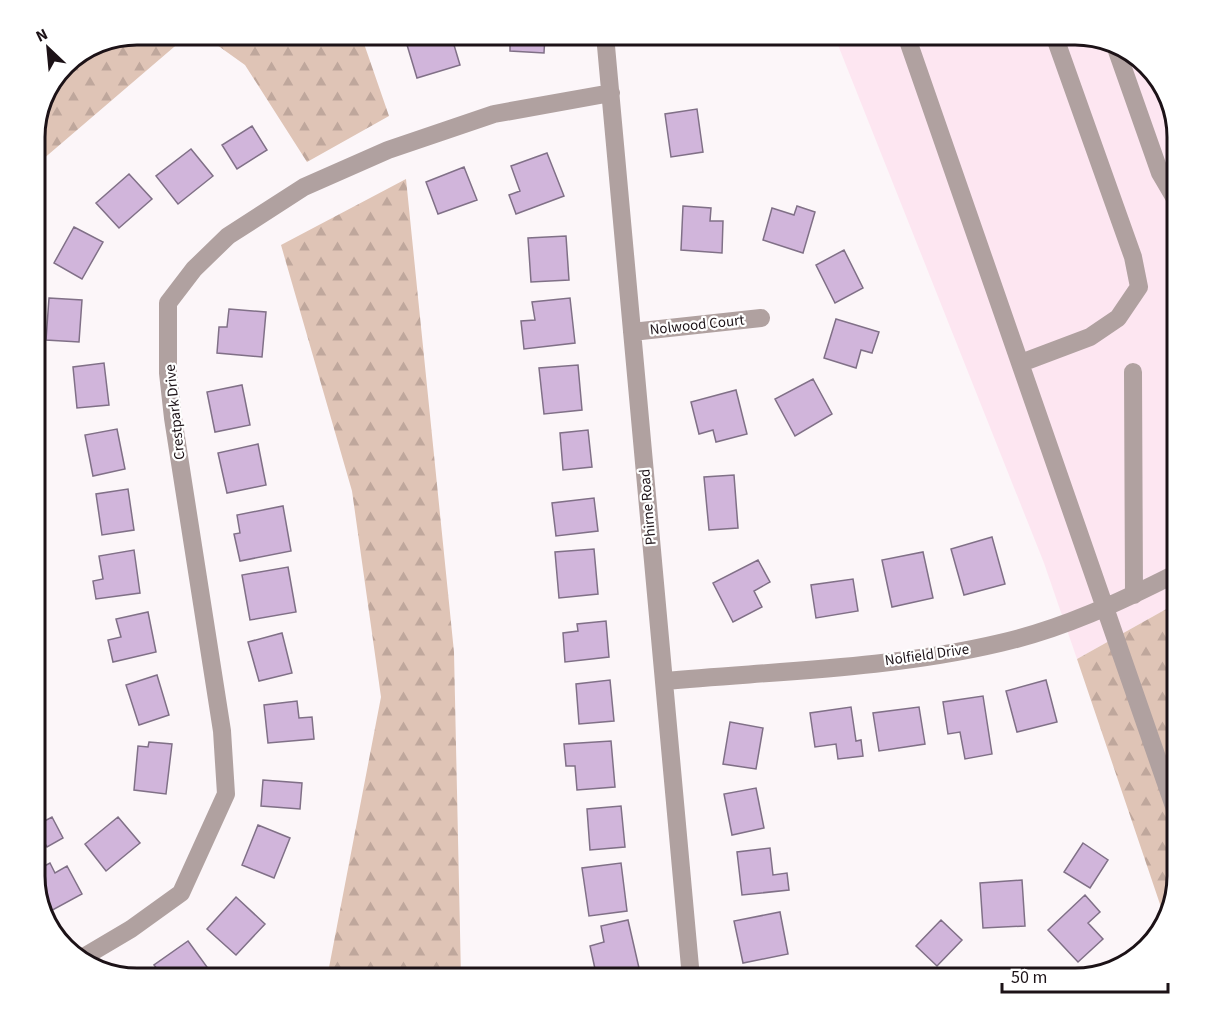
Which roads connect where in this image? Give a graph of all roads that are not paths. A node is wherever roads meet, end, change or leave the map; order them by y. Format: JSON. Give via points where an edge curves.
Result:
{"nodes":[{"id":1,"x":606,"y":45,"type":"edge"},
{"id":2,"x":910,"y":45,"type":"edge"},
{"id":3,"x":1058,"y":45,"type":"edge"},
{"id":4,"x":1120,"y":58,"type":"edge"},
{"id":5,"x":611,"y":93,"type":"junction"},
{"id":6,"x":1167,"y":184,"type":"edge"},
{"id":7,"x":761,"y":318,"type":"dead end"},
{"id":8,"x":632,"y":332,"type":"junction"},
{"id":9,"x":1022,"y":363,"type":"junction"},
{"id":10,"x":1133,"y":372,"type":"dead end"},
{"id":11,"x":1167,"y":578,"type":"edge"},
{"id":12,"x":1134,"y":595,"type":"junction"},
{"id":13,"x":1107,"y":608,"type":"junction"},
{"id":14,"x":664,"y":681,"type":"junction"},
{"id":15,"x":1167,"y":783,"type":"edge"},
{"id":16,"x":89,"y":954,"type":"edge"},
{"id":17,"x":690,"y":968,"type":"edge"}],
"edges":[{"from":1,"to":5,"type":"street","name":"Phirne Road"},
{"from":2,"to":9,"type":"street"},
{"from":3,"to":9,"type":"street","via":[[1133,257],[1139,286],[1118,318],[1090,338]]},
{"from":4,"to":6,"type":"street"},
{"from":5,"to":8,"type":"street","name":"Phirne Road"},
{"from":5,"to":16,"type":"street","name":"Crestpark Drive","via":[[494,114],[388,150],[304,188],[228,236],[194,269],[168,303],[172,407],[222,730],[226,794],[181,893]]},
{"from":7,"to":8,"type":"street","name":"Nolwood Court"},
{"from":8,"to":14,"type":"street","name":"Phirne Road"},
{"from":9,"to":13,"type":"street"},
{"from":10,"to":12,"type":"street"},
{"from":11,"to":12,"type":"street","name":"Nolfield Drive"},
{"from":12,"to":13,"type":"street","name":"Nolfield Drive"},
{"from":13,"to":14,"type":"street","name":"Nolfield Drive","via":[[1002,643],[940,656]]},
{"from":13,"to":15,"type":"street"},
{"from":14,"to":17,"type":"street","name":"Phirne Road"}]}
